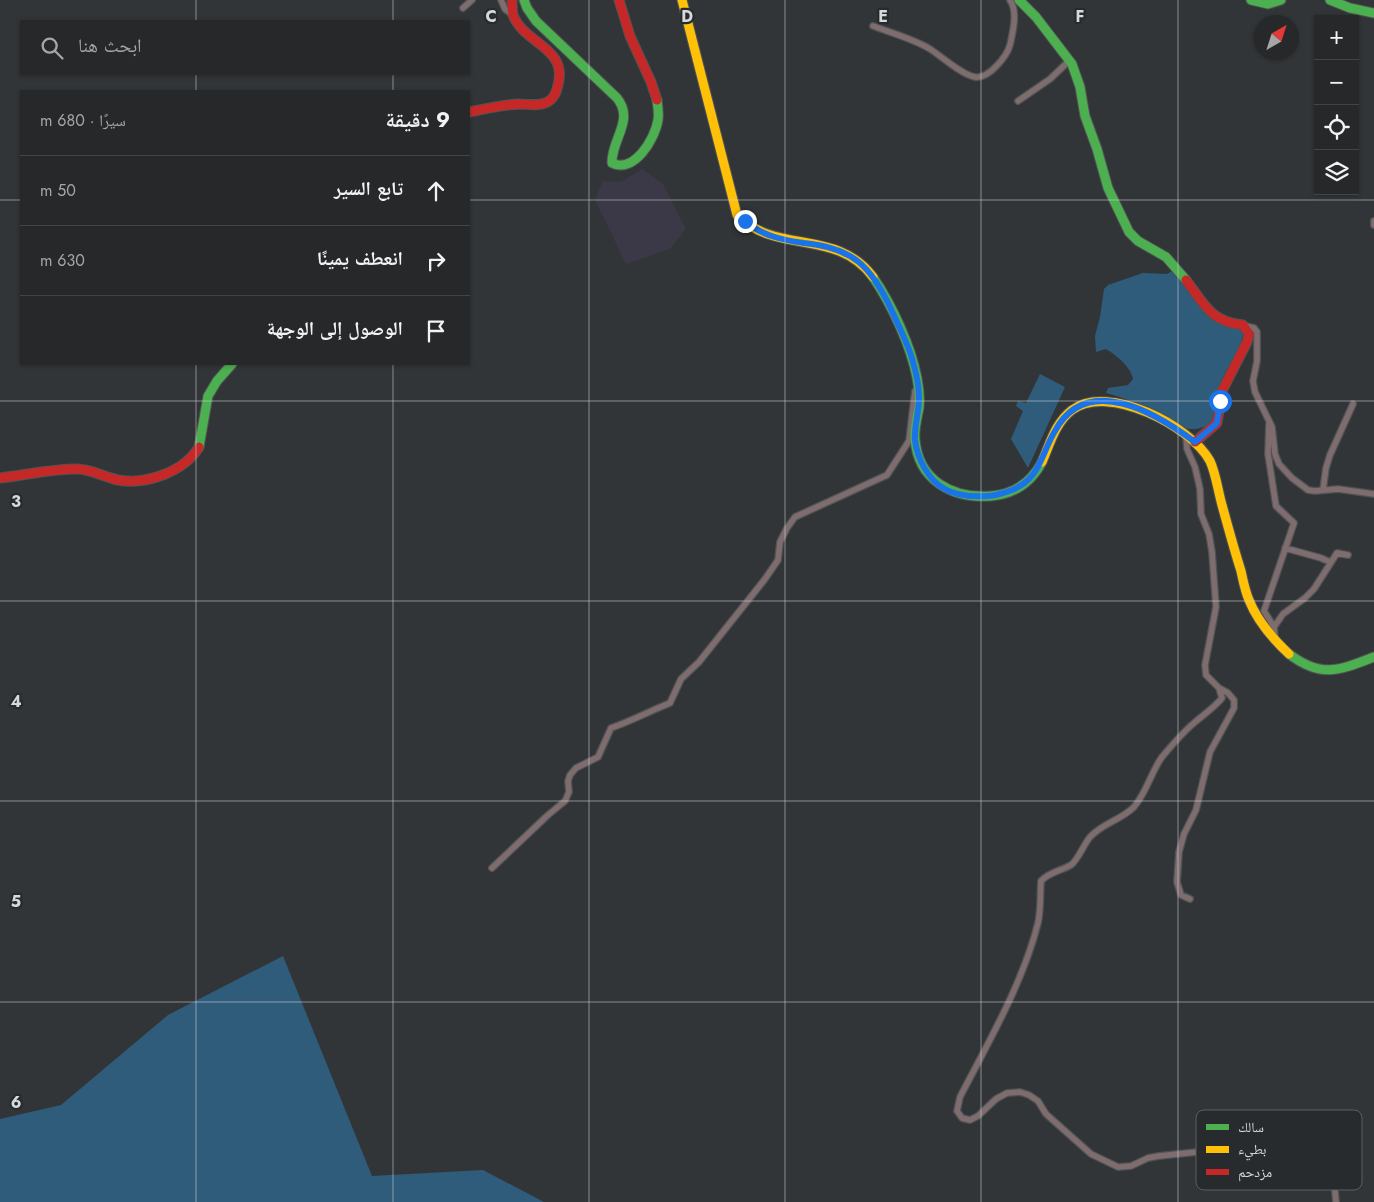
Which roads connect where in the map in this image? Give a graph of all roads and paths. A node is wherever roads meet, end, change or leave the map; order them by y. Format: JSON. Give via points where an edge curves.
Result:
{"nodes":[{"id":1,"x":472,"y":0,"type":"edge"},
{"id":2,"x":501,"y":0,"type":"edge"},
{"id":3,"x":512,"y":0,"type":"edge"},
{"id":4,"x":524,"y":0,"type":"edge"},
{"id":5,"x":619,"y":0,"type":"edge"},
{"id":6,"x":682,"y":0,"type":"edge"},
{"id":7,"x":1010,"y":0,"type":"edge"},
{"id":8,"x":1019,"y":0,"type":"edge"},
{"id":9,"x":1252,"y":0,"type":"edge"},
{"id":10,"x":1281,"y":0,"type":"edge"},
{"id":11,"x":1330,"y":0,"type":"edge"},
{"id":12,"x":463,"y":8,"type":"dead end"},
{"id":13,"x":1374,"y":14,"type":"edge"},
{"id":14,"x":514,"y":15,"type":"junction"},
{"id":15,"x":873,"y":26,"type":"dead end"},
{"id":16,"x":1069,"y":61,"type":"junction"},
{"id":17,"x":1018,"y":101,"type":"dead end"},
{"id":18,"x":470,"y":112,"type":"edge"},
{"id":19,"x":1374,"y":220,"type":"edge"},
{"id":20,"x":1374,"y":225,"type":"edge"},
{"id":21,"x":1243,"y":325,"type":"junction"},
{"id":22,"x":231,"y":365,"type":"edge"},
{"id":23,"x":918,"y":388,"type":"junction"},
{"id":24,"x":1353,"y":404,"type":"dead end"},
{"id":25,"x":1270,"y":422,"type":"junction"},
{"id":26,"x":1186,"y":436,"type":"junction"},
{"id":27,"x":1195,"y":442,"type":"junction"},
{"id":28,"x":0,"y":478,"type":"edge"},
{"id":29,"x":1323,"y":490,"type":"junction"},
{"id":30,"x":1374,"y":494,"type":"edge"},
{"id":31,"x":1285,"y":548,"type":"junction"},
{"id":32,"x":1348,"y":555,"type":"dead end"},
{"id":33,"x":1330,"y":562,"type":"junction"},
{"id":34,"x":1274,"y":627,"type":"junction"},
{"id":35,"x":1275,"y":640,"type":"junction"},
{"id":36,"x":1374,"y":657,"type":"edge"},
{"id":37,"x":1219,"y":688,"type":"junction"},
{"id":38,"x":492,"y":868,"type":"dead end"},
{"id":39,"x":1190,"y":899,"type":"dead end"},
{"id":40,"x":1196,"y":1152,"type":"edge"}],
"edges":[{"from":1,"to":12,"type":"street"},
{"from":2,"to":14,"type":"street"},
{"from":3,"to":14,"type":"main road"},
{"from":4,"to":5,"type":"main road","via":[[538,24],[618,99],[624,110],[624,120],[610,154],[612,163],[619,168],[632,162],[648,143],[658,120],[658,103]]},
{"from":6,"to":23,"type":"main road","via":[[737,215],[767,235],[819,245],[849,254],[861,263],[882,290],[892,310],[913,361]]},
{"from":7,"to":15,"type":"street","via":[[1014,6],[1014,26],[1009,47],[998,64],[980,77],[943,59],[929,48]]},
{"from":8,"to":16,"type":"main road"},
{"from":9,"to":10,"type":"main road","via":[[1268,4]]},
{"from":11,"to":13,"type":"main road"},
{"from":14,"to":18,"type":"main road","via":[[529,35],[551,52],[561,74],[557,91],[549,101],[534,105],[518,104]]},
{"from":16,"to":17,"type":"street"},
{"from":16,"to":21,"type":"main road","via":[[1076,73],[1085,116],[1108,188],[1129,232],[1166,257],[1214,314],[1222,320]]},
{"from":19,"to":20,"type":"street"},
{"from":21,"to":25,"type":"street","via":[[1257,332],[1253,381]]},
{"from":21,"to":27,"type":"main road","via":[[1248,329],[1247,342],[1222,391],[1217,423]]},
{"from":22,"to":28,"type":"main road","via":[[210,390],[199,447],[178,467],[131,480],[118,480],[80,469]]},
{"from":23,"to":26,"type":"main road","via":[[915,440],[922,462],[932,479],[943,488],[965,496],[994,496],[1017,488],[1030,479],[1066,415],[1087,403],[1112,400],[1133,406]]},
{"from":23,"to":38,"type":"street","via":[[909,441],[887,475],[795,517],[780,542],[778,560],[699,662],[681,679],[670,703],[611,728],[598,757],[576,768],[570,775],[570,792],[565,801]]},
{"from":24,"to":29,"type":"street","via":[[1330,455]]},
{"from":25,"to":29,"type":"street","via":[[1279,464],[1308,490]]},
{"from":25,"to":31,"type":"street","via":[[1268,454],[1276,506],[1294,523]]},
{"from":26,"to":27,"type":"main road"},
{"from":26,"to":37,"type":"street","via":[[1212,552],[1216,607],[1206,675]]},
{"from":27,"to":35,"type":"main road","via":[[1210,462],[1249,601]]},
{"from":29,"to":30,"type":"street"},
{"from":31,"to":33,"type":"street"},
{"from":31,"to":34,"type":"street","via":[[1264,610]]},
{"from":32,"to":33,"type":"street","via":[[1337,552]]},
{"from":33,"to":34,"type":"street","via":[[1314,589],[1283,614]]},
{"from":34,"to":35,"type":"street"},
{"from":35,"to":36,"type":"main road","via":[[1308,666],[1326,671]]},
{"from":37,"to":39,"type":"street","via":[[1234,700],[1234,708],[1210,752],[1196,810],[1179,852],[1181,895]]},
{"from":37,"to":40,"type":"street","via":[[1222,698],[1160,759],[1135,806],[1090,837],[1072,864],[1041,881],[1038,921],[1032,944],[1012,993],[960,1098],[957,1111],[962,1118],[970,1120],[996,1099],[1007,1093],[1020,1092],[1038,1101],[1046,1114],[1091,1154],[1118,1167],[1148,1158]]}]}
